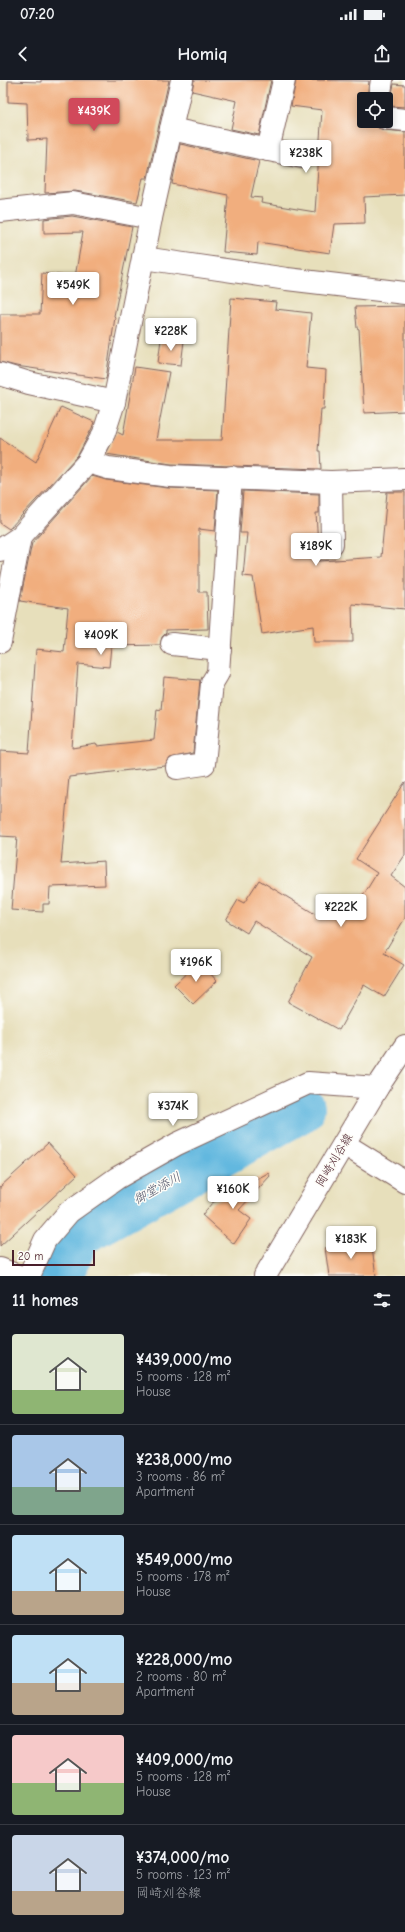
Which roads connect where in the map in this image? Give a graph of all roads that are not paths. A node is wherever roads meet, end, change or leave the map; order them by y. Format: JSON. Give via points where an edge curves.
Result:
{"nodes":[{"id":1,"x":182,"y":80,"type":"edge"},
{"id":2,"x":284,"y":80,"type":"edge"},
{"id":3,"x":382,"y":80,"type":"edge"},
{"id":4,"x":381,"y":92,"type":"edge"},
{"id":5,"x":393,"y":119,"type":"edge"},
{"id":6,"x":405,"y":120,"type":"edge"},
{"id":7,"x":171,"y":129,"type":"junction"},
{"id":8,"x":268,"y":150,"type":"junction"},
{"id":9,"x":302,"y":157,"type":"dead end"},
{"id":10,"x":0,"y":211,"type":"edge"},
{"id":11,"x":151,"y":218,"type":"junction"},
{"id":12,"x":143,"y":258,"type":"junction"},
{"id":13,"x":405,"y":293,"type":"edge"},
{"id":14,"x":0,"y":374,"type":"edge"},
{"id":15,"x":114,"y":402,"type":"junction"},
{"id":16,"x":88,"y":462,"type":"junction"},
{"id":17,"x":231,"y":477,"type":"junction"},
{"id":18,"x":405,"y":479,"type":"edge"},
{"id":19,"x":331,"y":482,"type":"junction"},
{"id":20,"x":20,"y":537,"type":"junction"},
{"id":21,"x":332,"y":544,"type":"dead end"},
{"id":22,"x":0,"y":550,"type":"edge"},
{"id":23,"x":0,"y":642,"type":"edge"},
{"id":24,"x":172,"y":644,"type":"dead end"},
{"id":25,"x":220,"y":649,"type":"junction"},
{"id":26,"x":177,"y":768,"type":"dead end"},
{"id":27,"x":404,"y":1050,"type":"edge"},
{"id":28,"x":377,"y":1088,"type":"junction"},
{"id":29,"x":344,"y":1144,"type":"junction"},
{"id":30,"x":405,"y":1182,"type":"edge"},
{"id":31,"x":0,"y":1269,"type":"edge"},
{"id":32,"x":18,"y":1276,"type":"edge"},
{"id":33,"x":29,"y":1276,"type":"edge"},
{"id":34,"x":265,"y":1276,"type":"edge"}],
"edges":[{"from":1,"to":7,"type":"street"},
{"from":2,"to":8,"type":"street"},
{"from":3,"to":4,"type":"street"},
{"from":5,"to":6,"type":"street"},
{"from":7,"to":8,"type":"street"},
{"from":7,"to":11,"type":"street"},
{"from":8,"to":9,"type":"street"},
{"from":10,"to":11,"type":"street","via":[[73,203]]},
{"from":11,"to":12,"type":"street"},
{"from":12,"to":13,"type":"street"},
{"from":12,"to":15,"type":"street"},
{"from":14,"to":15,"type":"street"},
{"from":15,"to":16,"type":"street","via":[[104,433]]},
{"from":16,"to":17,"type":"street","via":[[108,468],[170,476]]},
{"from":16,"to":20,"type":"street"},
{"from":17,"to":19,"type":"street"},
{"from":17,"to":25,"type":"street"},
{"from":18,"to":19,"type":"street"},
{"from":19,"to":21,"type":"street"},
{"from":20,"to":22,"type":"street"},
{"from":20,"to":23,"type":"street"},
{"from":24,"to":25,"type":"street"},
{"from":25,"to":26,"type":"street","via":[[218,673],[212,682],[204,764]]},
{"from":27,"to":28,"type":"street","name":"岡崎刈谷線"},
{"from":28,"to":29,"type":"street","name":"岡崎刈谷線"},
{"from":28,"to":33,"type":"street","via":[[308,1083],[177,1144],[117,1178],[69,1212],[45,1240]]},
{"from":29,"to":30,"type":"street"},
{"from":29,"to":34,"type":"street","name":"岡崎刈谷線"},
{"from":31,"to":32,"type":"street"}]}
